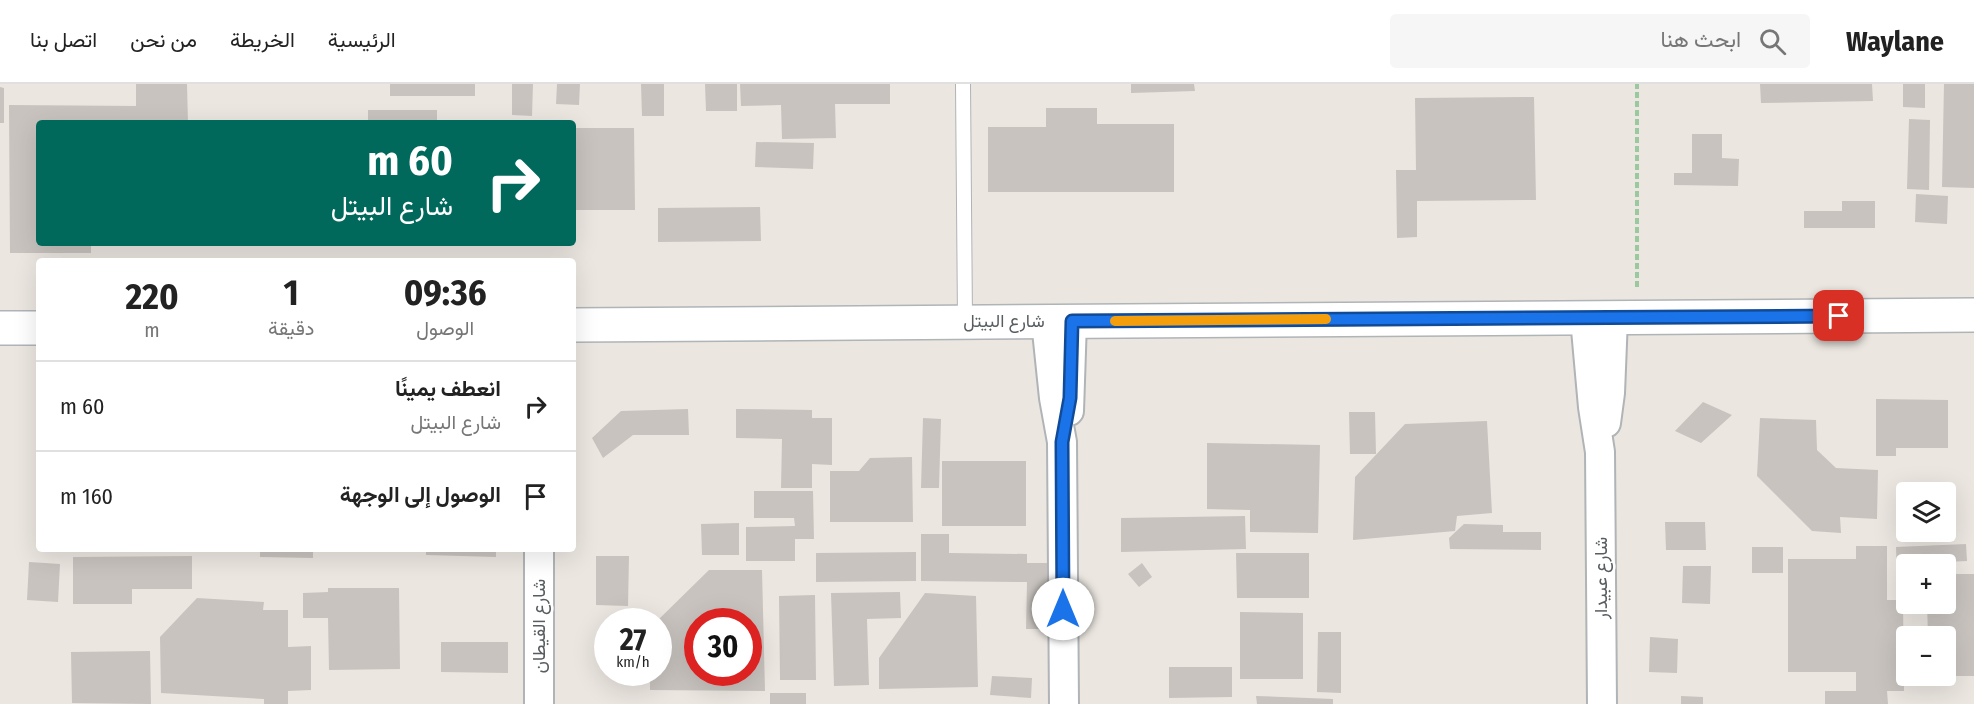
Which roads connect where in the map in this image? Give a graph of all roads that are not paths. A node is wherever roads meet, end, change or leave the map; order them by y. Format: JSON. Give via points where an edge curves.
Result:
{"nodes":[{"id":1,"x":963,"y":84,"type":"edge"},
{"id":2,"x":1974,"y":315,"type":"edge"},
{"id":3,"x":1612,"y":317,"type":"junction"},
{"id":4,"x":964,"y":321,"type":"junction"},
{"id":5,"x":1059,"y":321,"type":"junction"},
{"id":6,"x":576,"y":325,"type":"edge"},
{"id":7,"x":0,"y":328,"type":"edge"},
{"id":8,"x":36,"y":328,"type":"edge"},
{"id":9,"x":539,"y":552,"type":"edge"},
{"id":10,"x":539,"y":704,"type":"edge"},
{"id":11,"x":1064,"y":704,"type":"edge"},
{"id":12,"x":1602,"y":704,"type":"edge"}],
"edges":[{"from":1,"to":4,"type":"lane"},
{"from":2,"to":3,"type":"street","name":"شارع البيتل"},
{"from":3,"to":5,"type":"street","name":"شارع البيتل"},
{"from":3,"to":12,"type":"street","name":"شارع عبيدار","via":[[1611,393],[1600,452]]},
{"from":4,"to":5,"type":"street","name":"شارع البيتل"},
{"from":4,"to":6,"type":"street","name":"شارع البيتل"},
{"from":5,"to":11,"type":"street","via":[[1070,398],[1062,442]]},
{"from":7,"to":8,"type":"street"},
{"from":9,"to":10,"type":"street","name":"شارع القيطان"}]}
